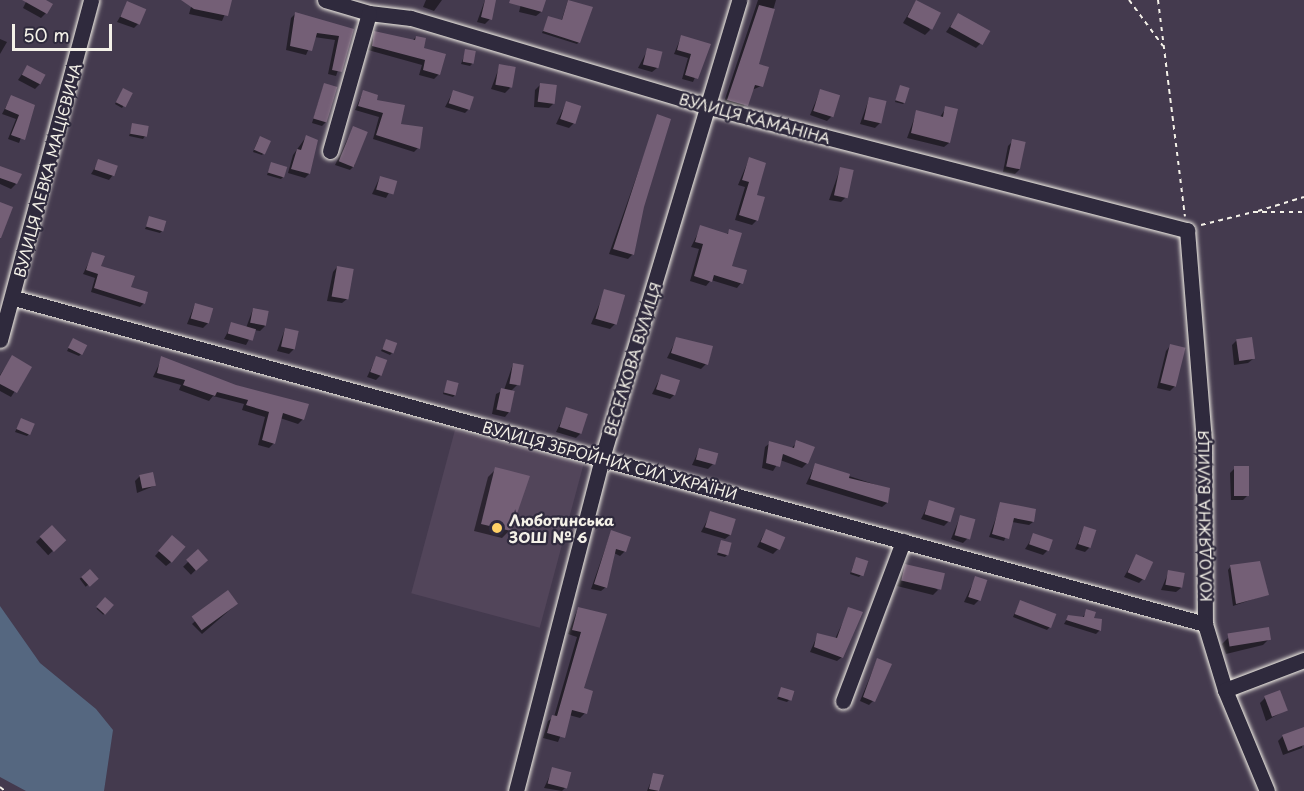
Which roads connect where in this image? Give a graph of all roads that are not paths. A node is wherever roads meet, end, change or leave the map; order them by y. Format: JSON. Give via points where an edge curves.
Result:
{"nodes":[{"id":1,"x":91,"y":0,"type":"edge"},
{"id":2,"x":324,"y":0,"type":"edge"},
{"id":3,"x":739,"y":0,"type":"edge"},
{"id":4,"x":369,"y":13,"type":"junction"},
{"id":5,"x":710,"y":107,"type":"junction"},
{"id":6,"x":330,"y":151,"type":"dead end"},
{"id":7,"x":1186,"y":230,"type":"joint"},
{"id":8,"x":14,"y":298,"type":"junction"},
{"id":9,"x":0,"y":340,"type":"edge"},
{"id":10,"x":602,"y":458,"type":"junction"},
{"id":11,"x":903,"y":541,"type":"junction"},
{"id":12,"x":1205,"y":624,"type":"junction"},
{"id":13,"x":1304,"y":660,"type":"edge"},
{"id":14,"x":1225,"y":690,"type":"junction"},
{"id":15,"x":843,"y":701,"type":"dead end"},
{"id":16,"x":516,"y":791,"type":"edge"},
{"id":17,"x":1267,"y":791,"type":"edge"}],
"edges":[{"from":1,"to":8,"type":"street","name":"ВУЛИЦЯ ЛЕВКА МАЦІЄВИЧА"},
{"from":2,"to":4,"type":"street","name":"ВУЛИЦЯ КАМАНІНА"},
{"from":3,"to":5,"type":"street","name":"ВЕСЕЛКОВА ВУЛИЦЯ"},
{"from":4,"to":5,"type":"street","name":"ВУЛИЦЯ КАМАНІНА","via":[[411,18]]},
{"from":4,"to":6,"type":"street"},
{"from":5,"to":7,"type":"street","name":"ВУЛИЦЯ КАМАНІНА"},
{"from":5,"to":10,"type":"street","name":"ВЕСЕЛКОВА ВУЛИЦЯ"},
{"from":7,"to":12,"type":"street","name":"КОЛОДЯЖНА ВУЛИЦЯ","via":[[1204,441]]},
{"from":8,"to":9,"type":"street","name":"ВУЛИЦЯ ЛЕВКА МАЦІЄВИЧА"},
{"from":8,"to":10,"type":"street","name":"ВУЛИЦЯ ЗБРОЙНИХ СИЛ УКРАЇНИ"},
{"from":10,"to":11,"type":"street","name":"ВУЛИЦЯ ЗБРОЙНИХ СИЛ УКРАЇНИ"},
{"from":10,"to":16,"type":"street","name":"ВЕСЕЛКОВА ВУЛИЦЯ"},
{"from":11,"to":12,"type":"street","name":"ВУЛИЦЯ ЗБРОЙНИХ СИЛ УКРАЇНИ"},
{"from":11,"to":15,"type":"street"},
{"from":12,"to":14,"type":"street","name":"КОЛОДЯЖНА ВУЛИЦЯ"},
{"from":13,"to":14,"type":"street"},
{"from":14,"to":17,"type":"street","name":"КОЛОДЯЖНА ВУЛИЦЯ"}]}
